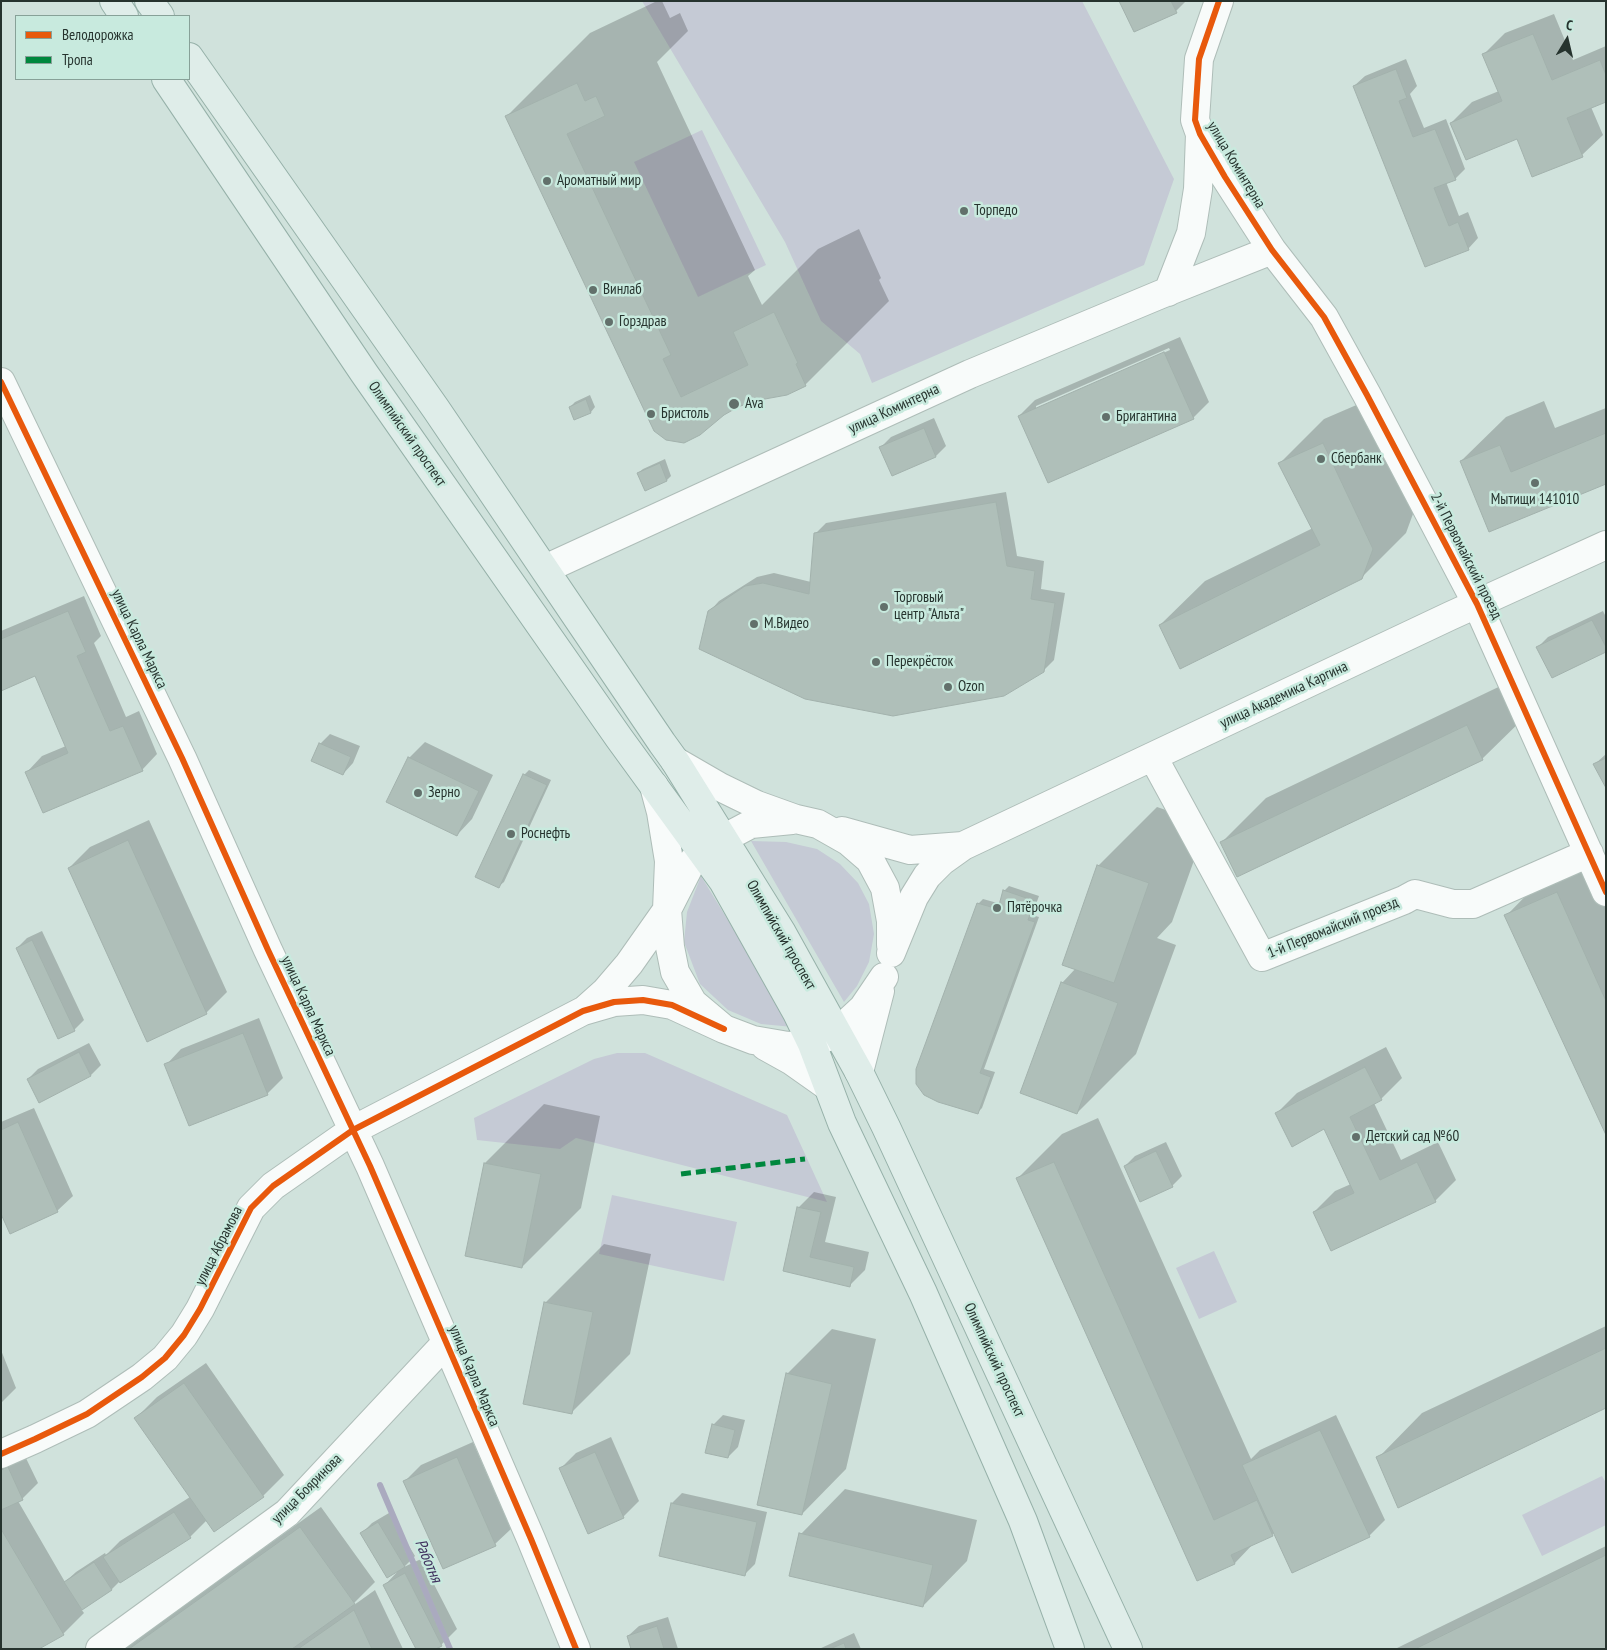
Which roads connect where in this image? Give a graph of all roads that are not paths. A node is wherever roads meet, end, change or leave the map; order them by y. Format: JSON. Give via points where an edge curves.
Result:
{"nodes":[{"id":1,"x":114,"y":1,"type":"edge"},
{"id":2,"x":150,"y":1,"type":"edge"},
{"id":3,"x":1219,"y":1,"type":"edge"},
{"id":4,"x":123,"y":15,"type":"edge"},
{"id":5,"x":159,"y":15,"type":"edge"},
{"id":6,"x":190,"y":58,"type":"edge"},
{"id":7,"x":167,"y":80,"type":"edge"},
{"id":8,"x":1200,"y":134,"type":"junction"},
{"id":9,"x":1272,"y":250,"type":"junction"},
{"id":10,"x":1168,"y":292,"type":"junction"},
{"id":11,"x":1,"y":382,"type":"edge"},
{"id":12,"x":1606,"y":545,"type":"edge"},
{"id":13,"x":545,"y":569,"type":"junction"},
{"id":14,"x":1477,"y":604,"type":"junction"},
{"id":15,"x":1153,"y":756,"type":"junction"},
{"id":16,"x":675,"y":761,"type":"junction"},
{"id":17,"x":654,"y":786,"type":"junction"},
{"id":18,"x":807,"y":822,"type":"junction"},
{"id":19,"x":712,"y":844,"type":"junction"},
{"id":20,"x":963,"y":846,"type":"junction"},
{"id":21,"x":1589,"y":853,"type":"junction"},
{"id":22,"x":1606,"y":892,"type":"edge"},
{"id":23,"x":667,"y":910,"type":"junction"},
{"id":24,"x":887,"y":965,"type":"junction"},
{"id":25,"x":583,"y":1011,"type":"junction"},
{"id":26,"x":724,"y":1029,"type":"junction"},
{"id":27,"x":836,"y":1032,"type":"junction"},
{"id":28,"x":753,"y":1040,"type":"junction"},
{"id":29,"x":812,"y":1044,"type":"junction"},
{"id":30,"x":859,"y":1072,"type":"junction"},
{"id":31,"x":826,"y":1085,"type":"junction"},
{"id":32,"x":353,"y":1130,"type":"junction"},
{"id":33,"x":446,"y":1343,"type":"junction"},
{"id":34,"x":1,"y":1454,"type":"edge"},
{"id":35,"x":1023,"y":1521,"type":"junction"},
{"id":36,"x":100,"y":1649,"type":"edge"},
{"id":37,"x":576,"y":1649,"type":"edge"},
{"id":38,"x":1070,"y":1649,"type":"edge"},
{"id":39,"x":1089,"y":1649,"type":"edge"},
{"id":40,"x":1128,"y":1649,"type":"edge"}],
"edges":[{"from":1,"to":4,"type":"main road"},
{"from":2,"to":5,"type":"main road"},
{"from":3,"to":8,"type":"street","name":"улица Коминтерна","via":[[1199,60],[1195,120]]},
{"from":6,"to":13,"type":"main road","name":"Олимпийский проспект"},
{"from":7,"to":17,"type":"main road","name":"Олимпийский проспект","via":[[364,374]]},
{"from":8,"to":9,"type":"street","name":"улица Коминтерна"},
{"from":8,"to":10,"type":"street","via":[[1198,189],[1191,233]]},
{"from":9,"to":10,"type":"street","name":"улица Коминтерна"},
{"from":9,"to":14,"type":"street","name":"2-й Первомайский проезд","via":[[1324,317]]},
{"from":10,"to":13,"type":"street","name":"улица Коминтерна","via":[[970,374]]},
{"from":11,"to":32,"type":"street","name":"улица Карла Маркса","via":[[178,750]]},
{"from":12,"to":14,"type":"street","name":"улица Академика Каргина"},
{"from":13,"to":16,"type":"main road","name":"Олимпийский проспект"},
{"from":14,"to":15,"type":"street","name":"улица Академика Каргина"},
{"from":14,"to":21,"type":"street","name":"2-й Первомайский проезд"},
{"from":15,"to":20,"type":"street","name":"улица Академика Каргина"},
{"from":15,"to":21,"type":"street","name":"1-й Первомайский проезд","via":[[1262,957],[1415,894],[1453,904],[1473,904]]},
{"from":16,"to":18,"type":"street","name":"Олимпийский проспект","via":[[720,787]]},
{"from":16,"to":19,"type":"main road","name":"Олимпийский проспект"},
{"from":17,"to":19,"type":"main road","name":"Олимпийский проспект"},
{"from":17,"to":23,"type":"street","name":"Олимпийский проспект","via":[[669,861]]},
{"from":18,"to":19,"type":"street","via":[[751,824]]},
{"from":18,"to":20,"type":"street","via":[[910,850]]},
{"from":18,"to":24,"type":"street","name":"Олимпийский проспект","via":[[848,841],[870,860],[885,888],[891,921]]},
{"from":19,"to":23,"type":"street","via":[[690,865]]},
{"from":19,"to":27,"type":"main road","name":"Олимпийский проспект","via":[[782,933]]},
{"from":19,"to":29,"type":"main road","name":"Олимпийский проспект","via":[[723,881]]},
{"from":20,"to":24,"type":"street","via":[[927,876],[914,897]]},
{"from":21,"to":22,"type":"street","name":"2-й Первомайский проезд"},
{"from":23,"to":25,"type":"street","via":[[629,964]]},
{"from":23,"to":26,"type":"street","name":"Олимпийский проспект","via":[[675,972],[693,1002]]},
{"from":24,"to":27,"type":"street","name":"Олимпийский проспект","via":[[863,1008]]},
{"from":24,"to":30,"type":"street","name":"Олимпийский проспект"},
{"from":25,"to":26,"type":"street","via":[[614,1002],[642,1000],[672,1006]]},
{"from":25,"to":32,"type":"street","name":"улица Абрамова"},
{"from":26,"to":28,"type":"street","name":"Олимпийский проспект"},
{"from":27,"to":29,"type":"street","name":"Олимпийский проспект"},
{"from":27,"to":30,"type":"main road","name":"Олимпийский проспект"},
{"from":28,"to":29,"type":"street","name":"Олимпийский проспект","via":[[788,1046]]},
{"from":28,"to":31,"type":"street","name":"Олимпийский проспект","via":[[792,1060]]},
{"from":29,"to":31,"type":"main road","name":"Олимпийский проспект"},
{"from":30,"to":40,"type":"main road","name":"Олимпийский проспект"},
{"from":31,"to":35,"type":"main road","name":"Олимпийский проспект","via":[[931,1310]]},
{"from":32,"to":33,"type":"street","name":"улица Карла Маркса"},
{"from":32,"to":34,"type":"street","name":"улица Абрамова","via":[[273,1186],[251,1208],[200,1309],[165,1358],[87,1414]]},
{"from":33,"to":36,"type":"street","name":"улица Бояринова","via":[[286,1513]]},
{"from":33,"to":37,"type":"street","name":"улица Карла Маркса"},
{"from":35,"to":38,"type":"main road"},
{"from":35,"to":39,"type":"main road"}]}
